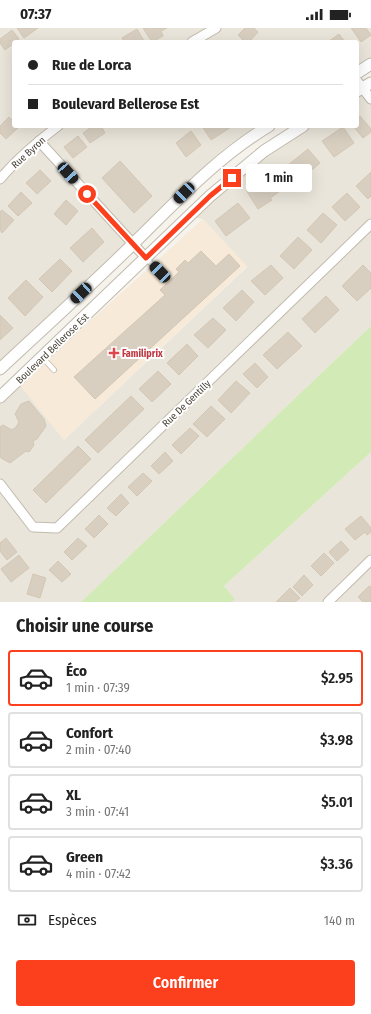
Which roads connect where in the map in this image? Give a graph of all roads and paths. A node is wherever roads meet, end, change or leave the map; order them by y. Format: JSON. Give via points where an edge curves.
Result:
{"nodes":[{"id":1,"x":216,"y":28,"type":"edge"},
{"id":2,"x":195,"y":40,"type":"edge"},
{"id":3,"x":371,"y":64,"type":"edge"},
{"id":4,"x":359,"y":73,"type":"edge"},
{"id":5,"x":362,"y":86,"type":"edge"},
{"id":6,"x":371,"y":99,"type":"edge"},
{"id":7,"x":55,"y":128,"type":"edge"},
{"id":8,"x":267,"y":128,"type":"edge"},
{"id":9,"x":299,"y":128,"type":"edge"},
{"id":10,"x":39,"y":140,"type":"junction"},
{"id":11,"x":0,"y":179,"type":"edge"},
{"id":12,"x":371,"y":224,"type":"edge"},
{"id":13,"x":132,"y":245,"type":"junction"},
{"id":14,"x":146,"y":258,"type":"junction"},
{"id":15,"x":160,"y":272,"type":"dead end"},
{"id":16,"x":42,"y":357,"type":"junction"},
{"id":17,"x":0,"y":369,"type":"edge"},
{"id":18,"x":54,"y":370,"type":"dead end"},
{"id":19,"x":0,"y":397,"type":"edge"},
{"id":20,"x":0,"y":484,"type":"edge"},
{"id":21,"x":371,"y":560,"type":"edge"},
{"id":22,"x":328,"y":602,"type":"edge"}],
"edges":[{"from":1,"to":2,"type":"street"},
{"from":3,"to":4,"type":"street"},
{"from":5,"to":6,"type":"street"},
{"from":7,"to":10,"type":"street","name":"Rue Byron"},
{"from":8,"to":13,"type":"street","name":"Boulevard Bellerose Est","via":[[250,138],[199,179]]},
{"from":9,"to":14,"type":"street","name":"Boulevard Bellerose Est","via":[[264,150],[210,196]]},
{"from":10,"to":11,"type":"street","name":"Rue Byron"},
{"from":10,"to":13,"type":"street"},
{"from":12,"to":20,"type":"street","name":"Rue De Gentilly","via":[[57,528],[33,527]]},
{"from":13,"to":14,"type":"street"},
{"from":13,"to":17,"type":"street","name":"Boulevard Bellerose Est"},
{"from":14,"to":15,"type":"lane"},
{"from":14,"to":16,"type":"street","name":"Boulevard Bellerose Est"},
{"from":16,"to":18,"type":"lane"},
{"from":16,"to":19,"type":"street","name":"Boulevard Bellerose Est"},
{"from":21,"to":22,"type":"street"}]}
